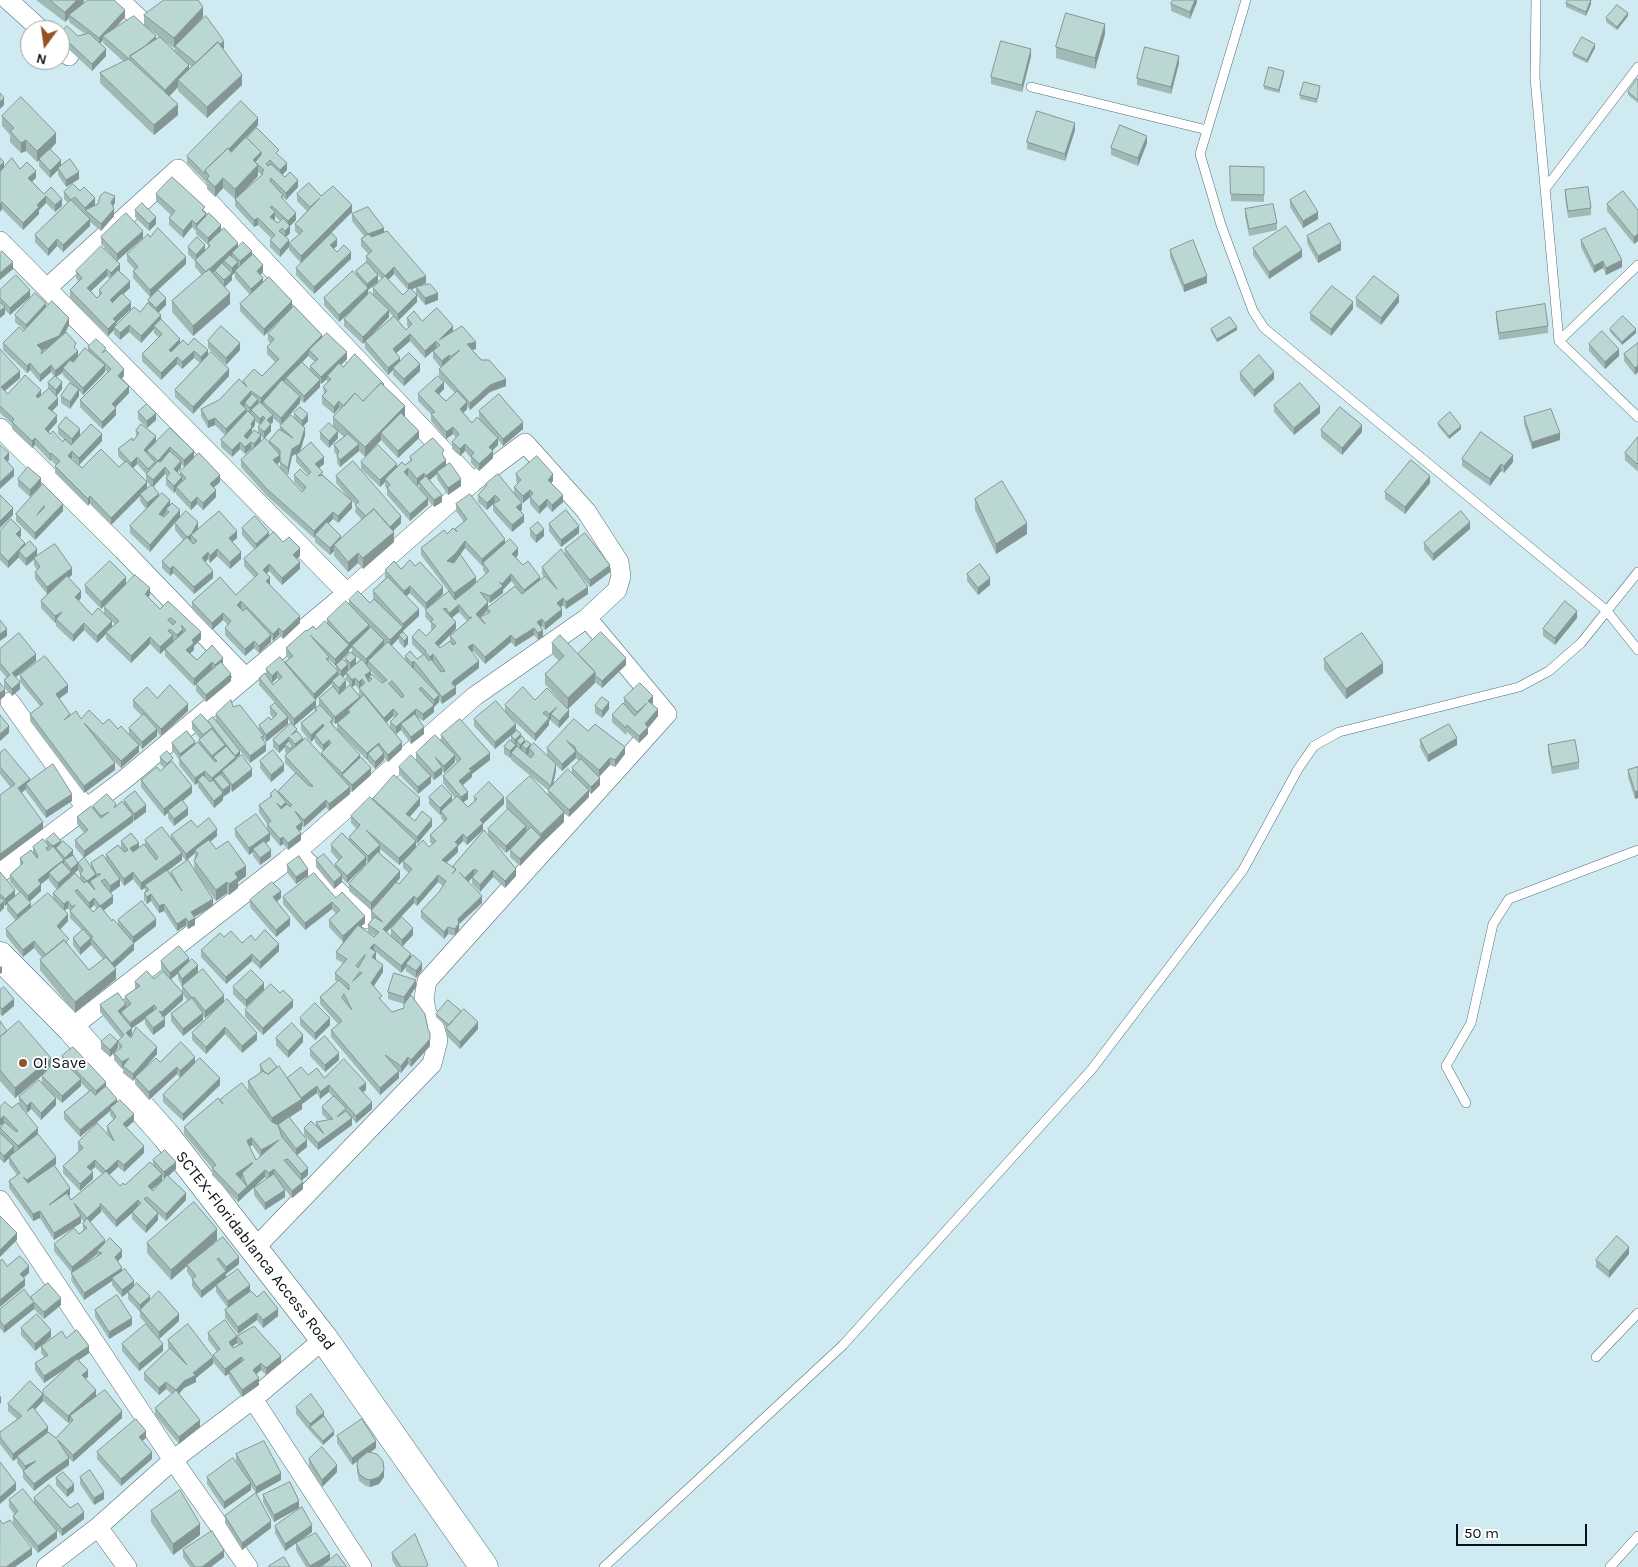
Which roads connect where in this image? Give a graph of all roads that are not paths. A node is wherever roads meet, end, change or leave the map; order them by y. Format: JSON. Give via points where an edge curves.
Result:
{"nodes":[{"id":1,"x":8,"y":0,"type":"edge"},
{"id":2,"x":119,"y":0,"type":"edge"},
{"id":3,"x":1246,"y":0,"type":"edge"},
{"id":4,"x":1536,"y":0,"type":"edge"},
{"id":5,"x":30,"y":20,"type":"edge"},
{"id":6,"x":142,"y":21,"type":"edge"},
{"id":7,"x":1638,"y":67,"type":"edge"},
{"id":8,"x":1031,"y":87,"type":"dead end"},
{"id":9,"x":1207,"y":130,"type":"junction"},
{"id":10,"x":1545,"y":188,"type":"junction"},
{"id":11,"x":0,"y":241,"type":"edge"},
{"id":12,"x":1638,"y":265,"type":"edge"},
{"id":13,"x":47,"y":288,"type":"junction"},
{"id":14,"x":1559,"y":341,"type":"junction"},
{"id":15,"x":1638,"y":417,"type":"edge"},
{"id":16,"x":0,"y":428,"type":"edge"},
{"id":17,"x":473,"y":482,"type":"junction"},
{"id":18,"x":1638,"y":572,"type":"edge"},
{"id":19,"x":347,"y":593,"type":"junction"},
{"id":20,"x":1606,"y":610,"type":"junction"},
{"id":21,"x":588,"y":618,"type":"junction"},
{"id":22,"x":1638,"y":650,"type":"edge"},
{"id":23,"x":245,"y":677,"type":"junction"},
{"id":24,"x":10,"y":702,"type":"dead end"},
{"id":25,"x":86,"y":808,"type":"junction"},
{"id":26,"x":1638,"y":850,"type":"edge"},
{"id":27,"x":297,"y":852,"type":"junction"},
{"id":28,"x":0,"y":873,"type":"edge"},
{"id":29,"x":367,"y":919,"type":"edge"},
{"id":30,"x":0,"y":956,"type":"edge"},
{"id":31,"x":71,"y":1028,"type":"junction"},
{"id":32,"x":1466,"y":1103,"type":"dead end"},
{"id":33,"x":0,"y":1200,"type":"edge"},
{"id":34,"x":254,"y":1249,"type":"junction"},
{"id":35,"x":1638,"y":1313,"type":"edge"},
{"id":36,"x":324,"y":1339,"type":"junction"},
{"id":37,"x":1596,"y":1357,"type":"dead end"},
{"id":38,"x":253,"y":1399,"type":"junction"},
{"id":39,"x":174,"y":1460,"type":"junction"},
{"id":40,"x":98,"y":1527,"type":"junction"},
{"id":41,"x":1638,"y":1536,"type":"edge"},
{"id":42,"x":46,"y":1567,"type":"edge"},
{"id":43,"x":127,"y":1567,"type":"edge"},
{"id":44,"x":248,"y":1567,"type":"edge"},
{"id":45,"x":362,"y":1567,"type":"edge"},
{"id":46,"x":484,"y":1567,"type":"edge"},
{"id":47,"x":604,"y":1567,"type":"edge"},
{"id":48,"x":1610,"y":1567,"type":"edge"}],
"edges":[{"from":1,"to":5,"type":"street"},
{"from":2,"to":6,"type":"street"},
{"from":3,"to":9,"type":"lane"},
{"from":4,"to":10,"type":"lane","via":[[1535,78]]},
{"from":7,"to":10,"type":"lane"},
{"from":8,"to":9,"type":"lane"},
{"from":9,"to":20,"type":"lane","via":[[1200,154],[1252,311],[1264,328]]},
{"from":10,"to":14,"type":"lane"},
{"from":11,"to":13,"type":"street"},
{"from":12,"to":14,"type":"lane"},
{"from":13,"to":17,"type":"street","via":[[178,169]]},
{"from":13,"to":19,"type":"street"},
{"from":14,"to":15,"type":"lane"},
{"from":16,"to":23,"type":"street"},
{"from":17,"to":19,"type":"street"},
{"from":17,"to":21,"type":"street","via":[[525,443],[586,511],[619,562],[622,576],[617,590]]},
{"from":18,"to":20,"type":"lane"},
{"from":19,"to":23,"type":"street"},
{"from":20,"to":22,"type":"lane"},
{"from":20,"to":47,"type":"lane","via":[[1581,642],[1562,659],[1519,687],[1339,732],[1314,746],[1243,870],[1092,1069],[843,1344]]},
{"from":21,"to":27,"type":"street","via":[[475,696]]},
{"from":21,"to":34,"type":"street","via":[[667,714],[427,980],[426,1011],[438,1040],[432,1064]]},
{"from":23,"to":25,"type":"street"},
{"from":24,"to":25,"type":"street"},
{"from":25,"to":28,"type":"street"},
{"from":26,"to":32,"type":"lane","via":[[1509,899],[1493,924],[1470,1023],[1446,1066]]},
{"from":27,"to":29,"type":"street"},
{"from":27,"to":31,"type":"street"},
{"from":30,"to":31,"type":"main road","name":"SCTEX-Floridablanca Access Road"},
{"from":31,"to":34,"type":"main road","name":"SCTEX-Floridablanca Access Road","via":[[167,1137]]},
{"from":33,"to":39,"type":"street"},
{"from":34,"to":36,"type":"main road","name":"SCTEX-Floridablanca Access Road"},
{"from":35,"to":37,"type":"lane"},
{"from":36,"to":38,"type":"street"},
{"from":36,"to":46,"type":"main road","name":"SCTEX-Floridablanca Access Road"},
{"from":38,"to":39,"type":"street"},
{"from":38,"to":45,"type":"street"},
{"from":39,"to":40,"type":"street"},
{"from":39,"to":44,"type":"street"},
{"from":40,"to":42,"type":"street"},
{"from":40,"to":43,"type":"street"},
{"from":41,"to":48,"type":"lane"}]}
